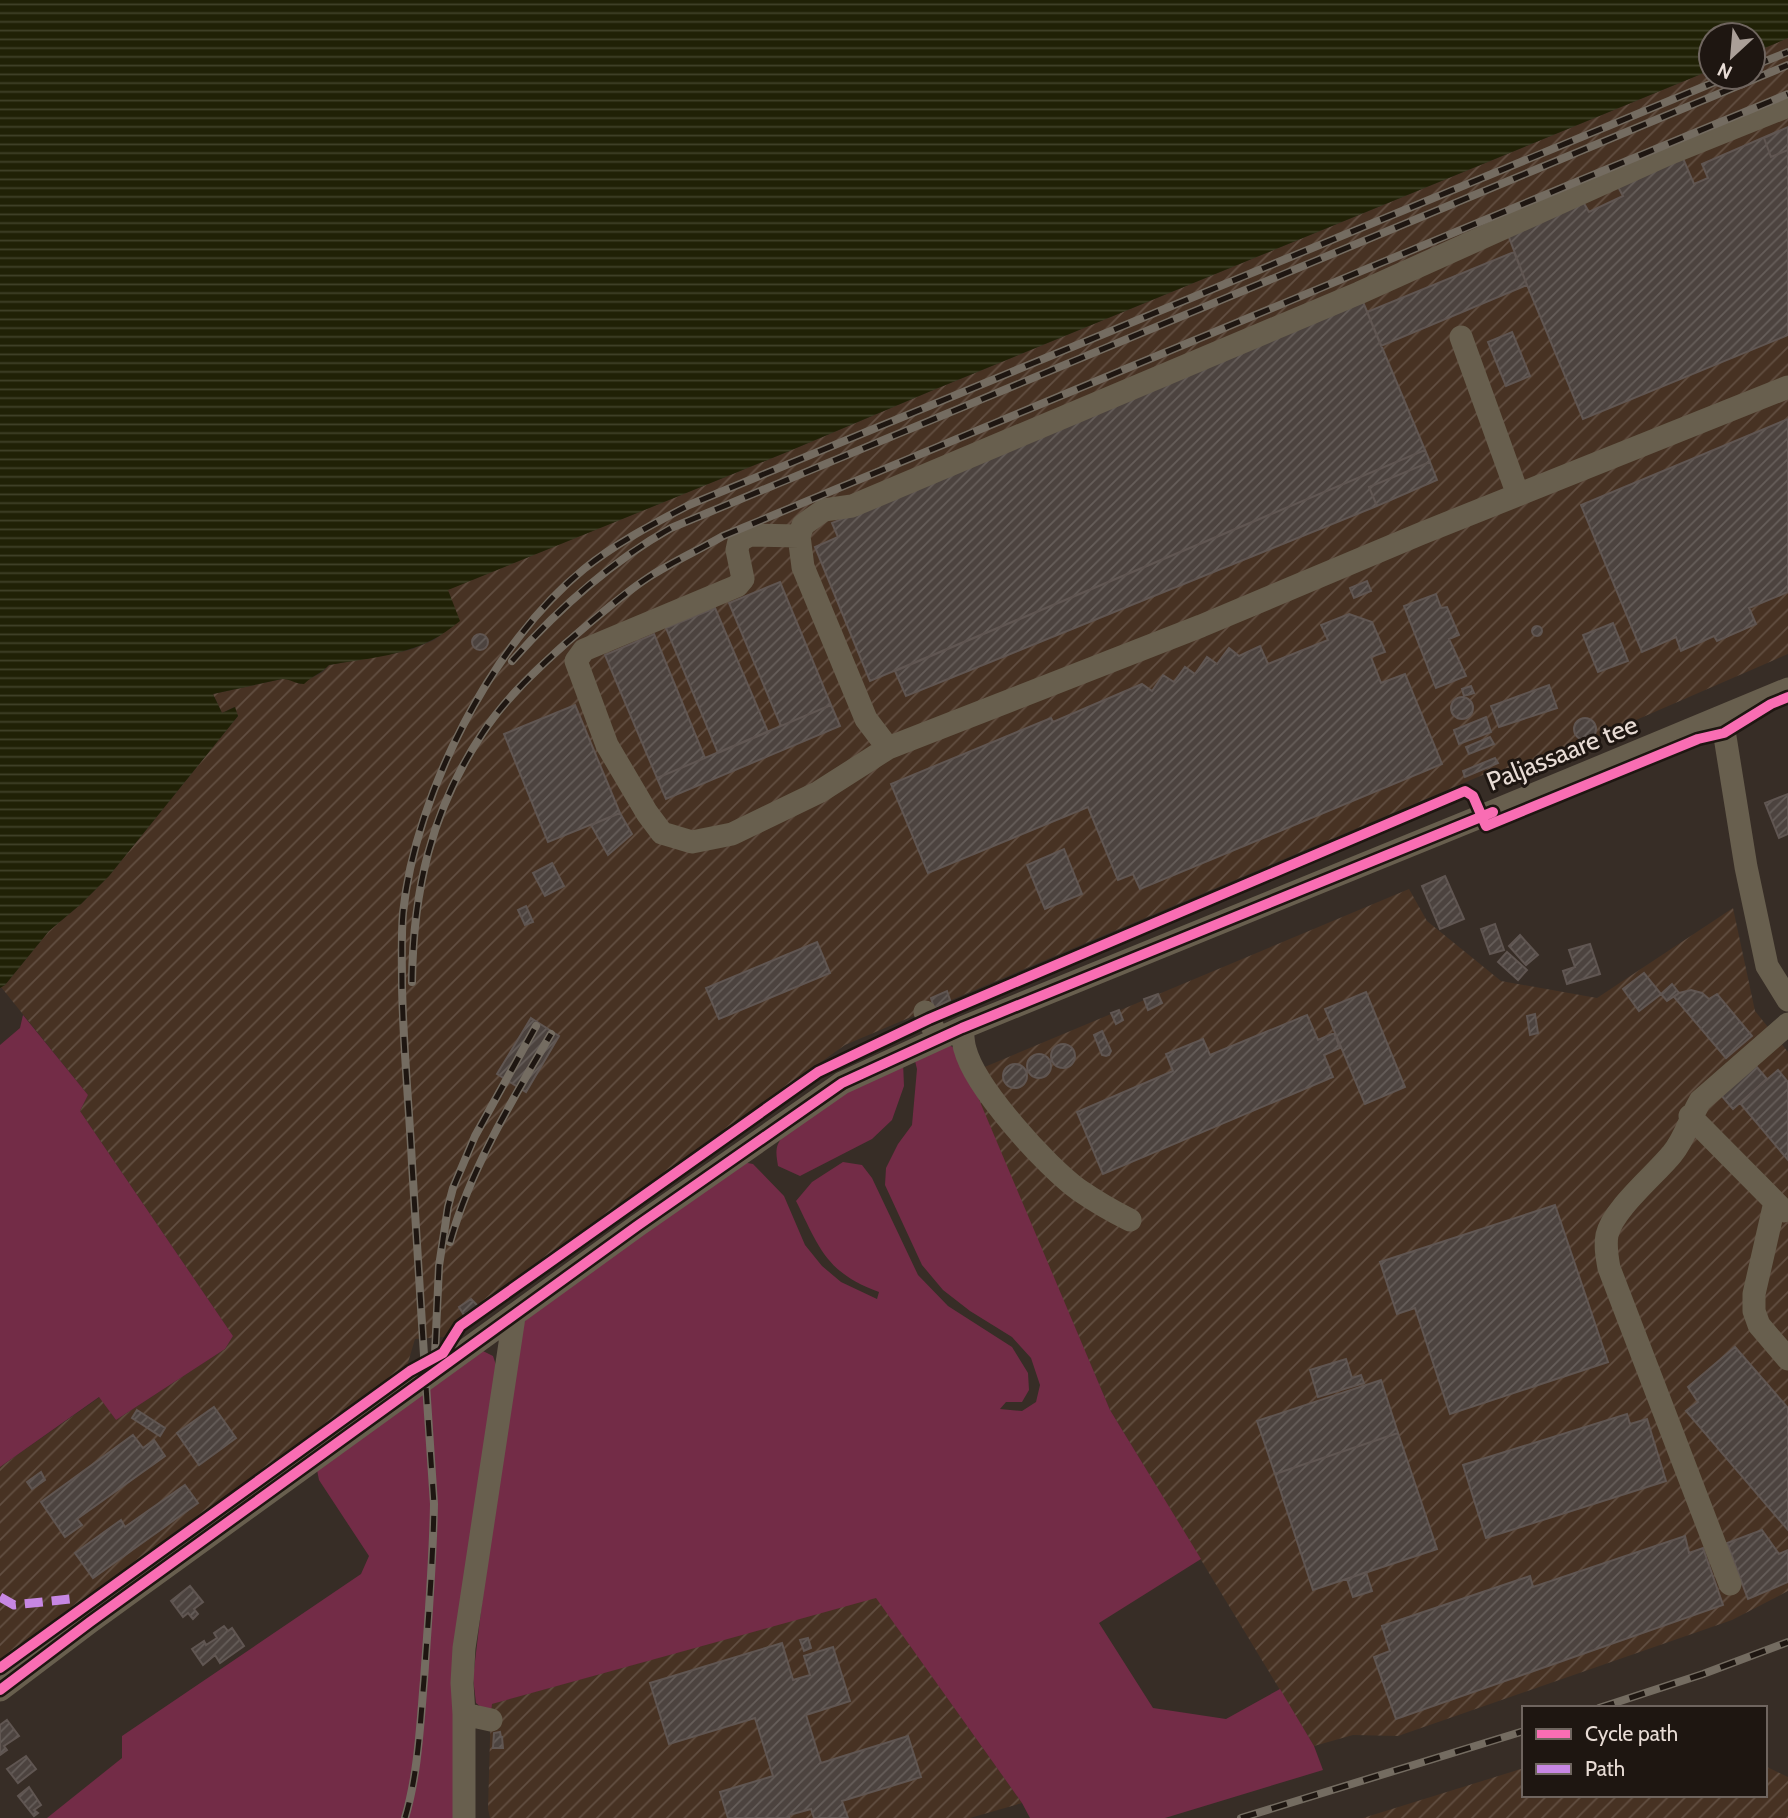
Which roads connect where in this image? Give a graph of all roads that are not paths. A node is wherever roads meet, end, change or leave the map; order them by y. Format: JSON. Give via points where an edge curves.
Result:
{"nodes":[{"id":1,"x":1788,"y":106,"type":"edge"},
{"id":2,"x":1461,"y":337,"type":"dead end"},
{"id":3,"x":1788,"y":387,"type":"edge"},
{"id":4,"x":1518,"y":495,"type":"junction"},
{"id":5,"x":799,"y":536,"type":"junction"},
{"id":6,"x":1788,"y":689,"type":"edge"},
{"id":7,"x":1722,"y":718,"type":"junction"},
{"id":8,"x":888,"y":748,"type":"junction"},
{"id":9,"x":1788,"y":1000,"type":"edge"},
{"id":10,"x":925,"y":1012,"type":"dead end"},
{"id":11,"x":1788,"y":1024,"type":"edge"},
{"id":12,"x":962,"y":1028,"type":"junction"},
{"id":13,"x":938,"y":1038,"type":"junction"},
{"id":14,"x":1690,"y":1116,"type":"junction"},
{"id":15,"x":1782,"y":1209,"type":"edge"},
{"id":16,"x":1130,"y":1220,"type":"dead end"},
{"id":17,"x":514,"y":1317,"type":"junction"},
{"id":18,"x":1788,"y":1359,"type":"edge"},
{"id":19,"x":1730,"y":1584,"type":"dead end"},
{"id":20,"x":0,"y":1689,"type":"edge"},
{"id":21,"x":464,"y":1714,"type":"junction"},
{"id":22,"x":491,"y":1720,"type":"dead end"},
{"id":23,"x":464,"y":1818,"type":"edge"}],
"edges":[{"from":1,"to":5,"type":"street","via":[[852,506],[824,510],[803,525]]},
{"from":2,"to":4,"type":"street"},
{"from":3,"to":4,"type":"street"},
{"from":4,"to":8,"type":"street"},
{"from":5,"to":8,"type":"street","via":[[803,567],[866,719]]},
{"from":5,"to":8,"type":"street","via":[[750,535],[739,541],[743,579],[737,586],[584,650],[576,661],[607,744],[662,833],[692,842],[732,834],[819,792]]},
{"from":6,"to":7,"type":"street","name":"Paljassaare tee"},
{"from":7,"to":9,"type":"street","via":[[1767,966]]},
{"from":7,"to":12,"type":"street","name":"Paljassaare tee"},
{"from":10,"to":13,"type":"street"},
{"from":11,"to":14,"type":"street","via":[[1700,1101]]},
{"from":12,"to":13,"type":"street","name":"Paljassaare tee"},
{"from":12,"to":16,"type":"street","via":[[965,1051],[981,1084],[1010,1121],[1076,1188]]},
{"from":13,"to":17,"type":"street","name":"Paljassaare tee","via":[[842,1083]]},
{"from":14,"to":15,"type":"street"},
{"from":14,"to":19,"type":"street","via":[[1673,1153],[1615,1217],[1606,1251]]},
{"from":15,"to":18,"type":"street","via":[[1754,1294],[1754,1311],[1759,1325]]},
{"from":17,"to":20,"type":"street","name":"Paljassaare tee"},
{"from":17,"to":21,"type":"street","via":[[464,1648]]},
{"from":21,"to":22,"type":"street"},
{"from":21,"to":23,"type":"street"}]}
